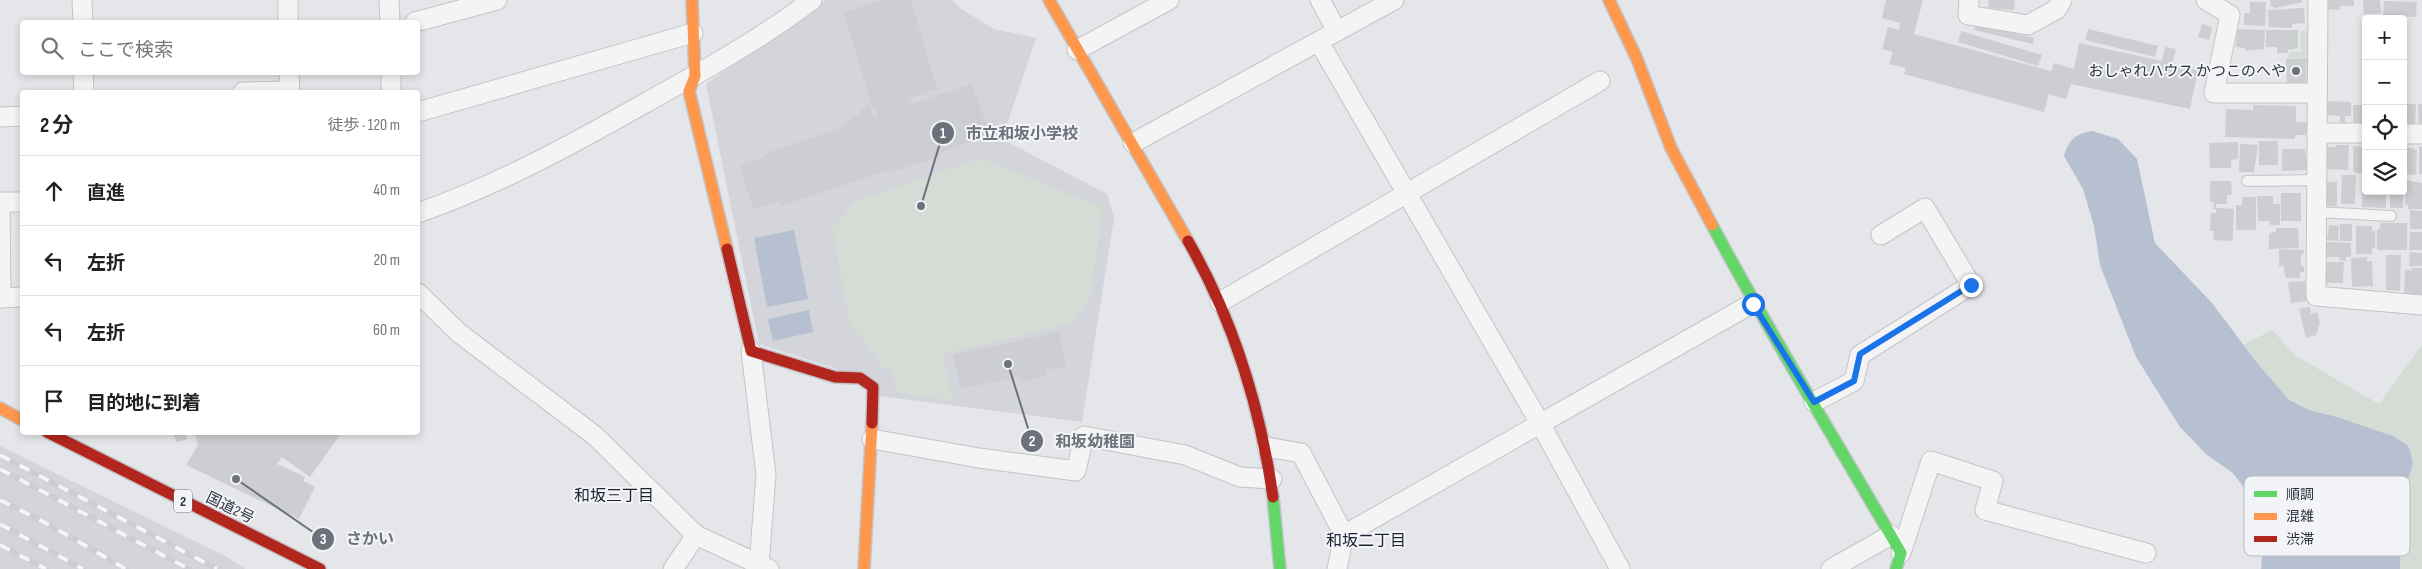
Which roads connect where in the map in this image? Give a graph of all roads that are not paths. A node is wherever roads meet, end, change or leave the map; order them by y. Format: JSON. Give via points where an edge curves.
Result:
{"nodes":[{"id":1,"x":82,"y":0,"type":"edge"},
{"id":2,"x":288,"y":0,"type":"edge"},
{"id":3,"x":389,"y":0,"type":"edge"},
{"id":4,"x":497,"y":0,"type":"edge"},
{"id":5,"x":692,"y":0,"type":"edge"},
{"id":6,"x":812,"y":0,"type":"edge"},
{"id":7,"x":1049,"y":0,"type":"edge"},
{"id":8,"x":1169,"y":0,"type":"edge"},
{"id":9,"x":1320,"y":0,"type":"edge"},
{"id":10,"x":1394,"y":0,"type":"edge"},
{"id":11,"x":1608,"y":0,"type":"edge"},
{"id":12,"x":1970,"y":0,"type":"edge"},
{"id":13,"x":2062,"y":0,"type":"edge"},
{"id":14,"x":2206,"y":0,"type":"edge"},
{"id":15,"x":2318,"y":0,"type":"edge"},
{"id":16,"x":790,"y":8,"type":"edge"},
{"id":17,"x":82,"y":20,"type":"edge"},
{"id":18,"x":288,"y":20,"type":"edge"},
{"id":19,"x":390,"y":20,"type":"edge"},
{"id":20,"x":420,"y":21,"type":"edge"},
{"id":21,"x":1336,"y":31,"type":"junction"},
{"id":22,"x":693,"y":33,"type":"junction"},
{"id":23,"x":1319,"y":42,"type":"junction"},
{"id":24,"x":1078,"y":50,"type":"junction"},
{"id":25,"x":83,"y":75,"type":"edge"},
{"id":26,"x":289,"y":75,"type":"edge"},
{"id":27,"x":391,"y":75,"type":"edge"},
{"id":28,"x":695,"y":76,"type":"junction"},
{"id":29,"x":1600,"y":80,"type":"dead end"},
{"id":30,"x":84,"y":90,"type":"edge"},
{"id":31,"x":290,"y":90,"type":"edge"},
{"id":32,"x":391,"y":90,"type":"edge"},
{"id":33,"x":2317,"y":93,"type":"junction"},
{"id":34,"x":420,"y":111,"type":"edge"},
{"id":35,"x":0,"y":116,"type":"edge"},
{"id":36,"x":20,"y":116,"type":"edge"},
{"id":37,"x":2317,"y":133,"type":"junction"},
{"id":38,"x":2362,"y":134,"type":"edge"},
{"id":39,"x":2407,"y":134,"type":"edge"},
{"id":40,"x":2422,"y":134,"type":"edge"},
{"id":41,"x":1134,"y":143,"type":"junction"},
{"id":42,"x":2247,"y":180,"type":"dead end"},
{"id":43,"x":2316,"y":180,"type":"junction"},
{"id":44,"x":1407,"y":193,"type":"junction"},
{"id":45,"x":20,"y":202,"type":"edge"},
{"id":46,"x":420,"y":212,"type":"edge"},
{"id":47,"x":2316,"y":212,"type":"junction"},
{"id":48,"x":2391,"y":216,"type":"dead end"},
{"id":49,"x":1881,"y":235,"type":"dead end"},
{"id":50,"x":420,"y":296,"type":"edge"},
{"id":51,"x":20,"y":297,"type":"edge"},
{"id":52,"x":1,"y":298,"type":"edge"},
{"id":53,"x":1220,"y":302,"type":"junction"},
{"id":54,"x":1753,"y":304,"type":"junction"},
{"id":55,"x":2422,"y":305,"type":"edge"},
{"id":56,"x":751,"y":351,"type":"junction"},
{"id":57,"x":1814,"y":402,"type":"junction"},
{"id":58,"x":0,"y":408,"type":"edge"},
{"id":59,"x":20,"y":419,"type":"edge"},
{"id":60,"x":1541,"y":425,"type":"junction"},
{"id":61,"x":53,"y":435,"type":"edge"},
{"id":62,"x":872,"y":439,"type":"junction"},
{"id":63,"x":1267,"y":447,"type":"junction"},
{"id":64,"x":1272,"y":479,"type":"junction"},
{"id":65,"x":696,"y":535,"type":"junction"},
{"id":66,"x":1344,"y":535,"type":"junction"},
{"id":67,"x":1891,"y":535,"type":"junction"},
{"id":68,"x":2146,"y":554,"type":"dead end"},
{"id":69,"x":1898,"y":561,"type":"edge"},
{"id":70,"x":764,"y":567,"type":"edge"},
{"id":71,"x":320,"y":569,"type":"edge"},
{"id":72,"x":673,"y":569,"type":"edge"},
{"id":73,"x":864,"y":569,"type":"edge"},
{"id":74,"x":1280,"y":569,"type":"edge"},
{"id":75,"x":1337,"y":569,"type":"edge"},
{"id":76,"x":1620,"y":569,"type":"edge"},
{"id":77,"x":1831,"y":569,"type":"edge"}],
"edges":[{"from":1,"to":17,"type":"street"},
{"from":2,"to":18,"type":"street"},
{"from":3,"to":19,"type":"street"},
{"from":4,"to":20,"type":"street"},
{"from":5,"to":22,"type":"main road"},
{"from":6,"to":16,"type":"street"},
{"from":7,"to":24,"type":"main road"},
{"from":8,"to":24,"type":"street"},
{"from":9,"to":21,"type":"street"},
{"from":10,"to":21,"type":"street"},
{"from":11,"to":54,"type":"main road","via":[[1637,59],[1671,148]]},
{"from":12,"to":13,"type":"street","via":[[1968,15],[2028,25],[2057,9]]},
{"from":14,"to":33,"type":"street","via":[[2230,15],[2214,92]]},
{"from":15,"to":33,"type":"street"},
{"from":16,"to":28,"type":"street"},
{"from":21,"to":23,"type":"street"},
{"from":22,"to":28,"type":"main road"},
{"from":22,"to":34,"type":"street"},
{"from":23,"to":41,"type":"street"},
{"from":23,"to":44,"type":"street"},
{"from":24,"to":41,"type":"main road"},
{"from":25,"to":30,"type":"street"},
{"from":26,"to":31,"type":"street"},
{"from":27,"to":32,"type":"street"},
{"from":28,"to":46,"type":"street","via":[[564,149]]},
{"from":28,"to":56,"type":"main road","via":[[689,91]]},
{"from":29,"to":44,"type":"street"},
{"from":33,"to":37,"type":"street"},
{"from":35,"to":36,"type":"street"},
{"from":37,"to":38,"type":"street"},
{"from":37,"to":43,"type":"street"},
{"from":39,"to":40,"type":"street"},
{"from":41,"to":53,"type":"main road"},
{"from":42,"to":43,"type":"lane"},
{"from":43,"to":47,"type":"street"},
{"from":44,"to":53,"type":"street"},
{"from":44,"to":60,"type":"street"},
{"from":45,"to":52,"type":"street","via":[[0,202]]},
{"from":47,"to":48,"type":"lane"},
{"from":47,"to":55,"type":"street","via":[[2316,296]]},
{"from":49,"to":57,"type":"street","via":[[1925,208],[1971,285],[1860,354],[1854,381]]},
{"from":50,"to":65,"type":"street","via":[[459,333],[594,435]]},
{"from":51,"to":52,"type":"street"},
{"from":53,"to":63,"type":"main road","via":[[1247,373]]},
{"from":54,"to":57,"type":"main road"},
{"from":54,"to":60,"type":"street"},
{"from":56,"to":62,"type":"main road","via":[[836,377],[860,378],[873,387]]},
{"from":56,"to":70,"type":"street","via":[[766,475]]},
{"from":57,"to":67,"type":"main road"},
{"from":58,"to":59,"type":"main road"},
{"from":60,"to":66,"type":"street"},
{"from":60,"to":76,"type":"street"},
{"from":61,"to":71,"type":"main road","name":"国道2号","number":"2"},
{"from":62,"to":64,"type":"street","via":[[1076,471],[1084,436],[1185,455],[1240,477]]},
{"from":62,"to":73,"type":"main road"},
{"from":63,"to":64,"type":"main road"},
{"from":63,"to":66,"type":"street","via":[[1301,453]]},
{"from":64,"to":74,"type":"main road"},
{"from":65,"to":70,"type":"street"},
{"from":65,"to":72,"type":"street"},
{"from":66,"to":75,"type":"street"},
{"from":67,"to":69,"type":"main road"},
{"from":67,"to":77,"type":"street"},
{"from":68,"to":69,"type":"street","via":[[1985,510],[1993,481],[1931,461]]}]}
